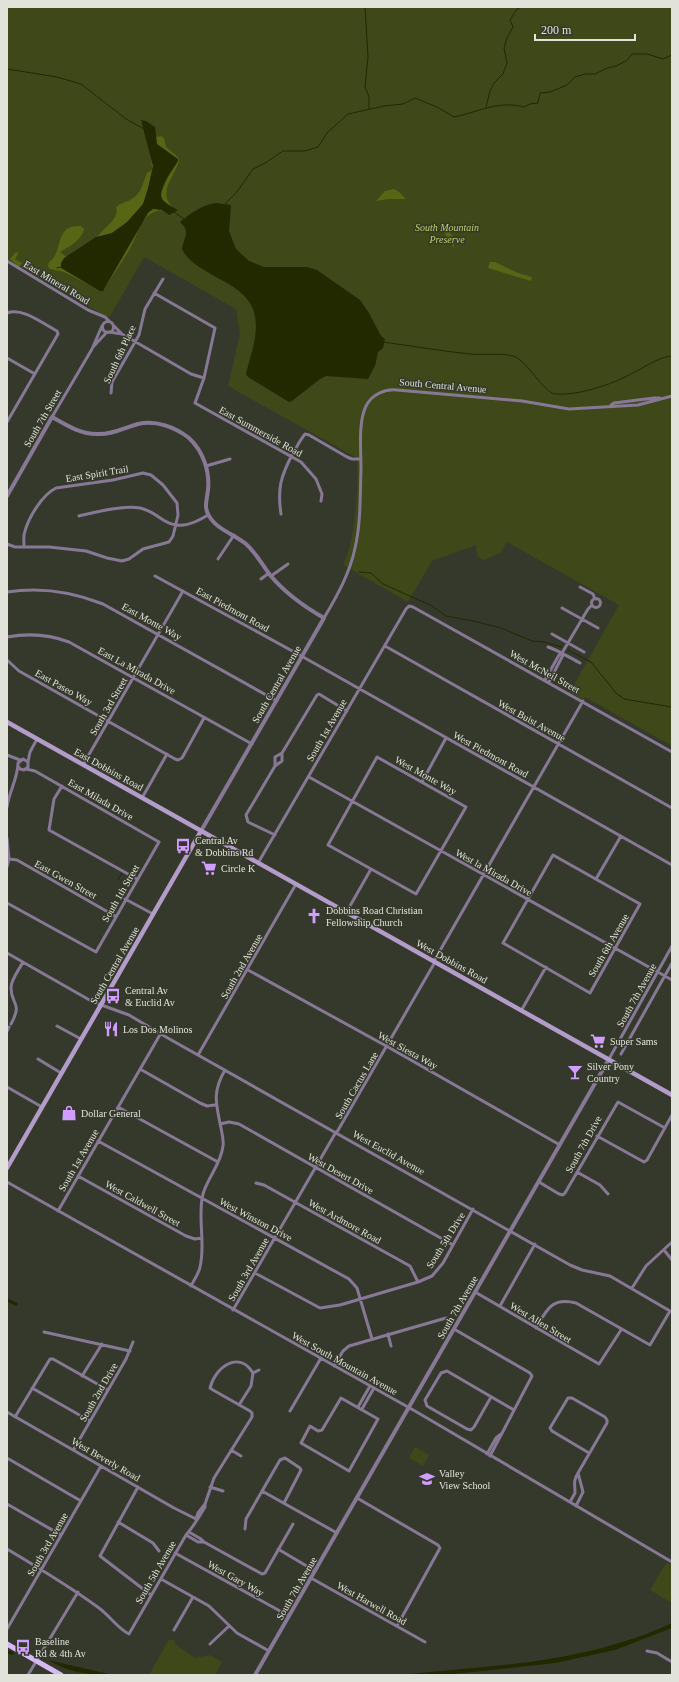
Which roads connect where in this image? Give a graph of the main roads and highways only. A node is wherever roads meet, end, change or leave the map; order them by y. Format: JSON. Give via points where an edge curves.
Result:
{"nodes":[{"id":1,"x":7,"y":722,"type":"edge"},
{"id":2,"x":202,"y":831,"type":"junction"},
{"id":3,"x":672,"y":1095,"type":"edge"},
{"id":4,"x":7,"y":1168,"type":"edge"},
{"id":5,"x":7,"y":1644,"type":"edge"},
{"id":6,"x":61,"y":1675,"type":"edge"}],
"edges":[{"from":1,"to":2,"type":"main road","name":"East Dobbins Road"},
{"from":2,"to":3,"type":"main road","name":"West Dobbins Road"},
{"from":2,"to":4,"type":"main road","name":"South Central Avenue"},
{"from":5,"to":6,"type":"main road"}]}
